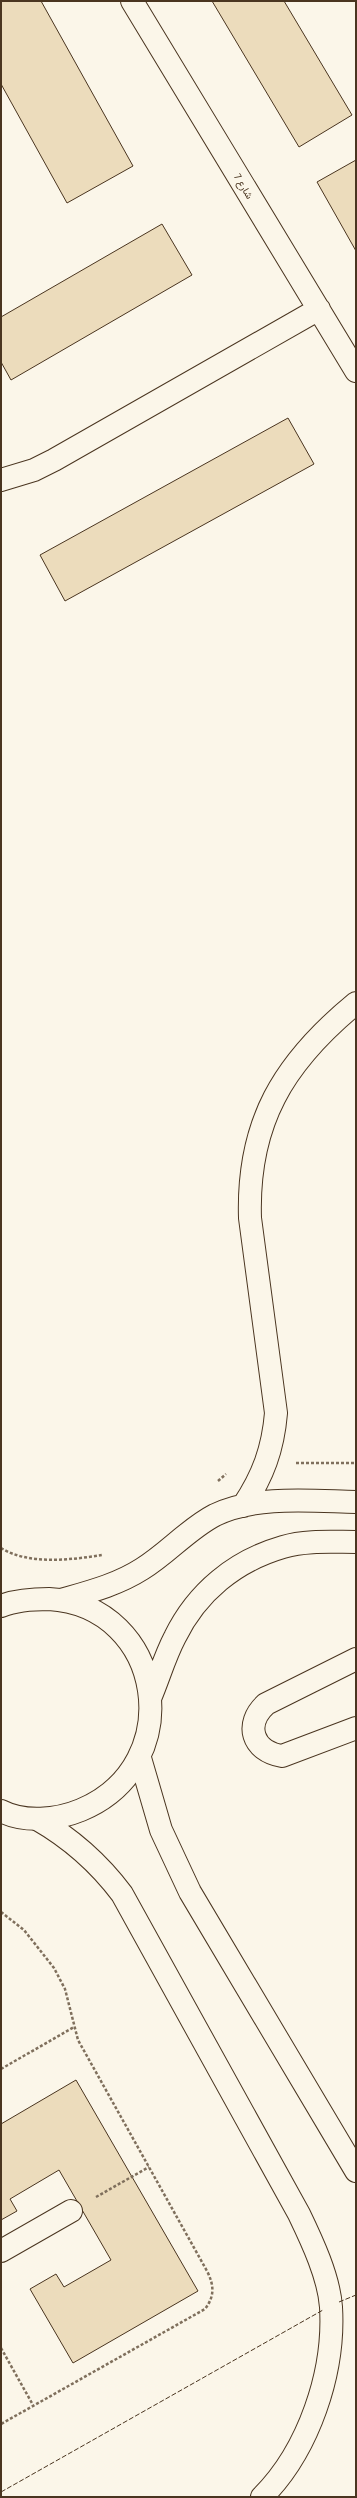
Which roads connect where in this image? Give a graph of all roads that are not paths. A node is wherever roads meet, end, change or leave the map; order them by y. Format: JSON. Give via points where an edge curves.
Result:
{"nodes":[{"id":1,"x":132,"y":1,"type":"edge"},
{"id":2,"x":319,"y":309,"type":"junction"},
{"id":3,"x":356,"y":371,"type":"edge"},
{"id":4,"x":1,"y":480,"type":"edge"},
{"id":5,"x":356,"y":1003,"type":"edge"},
{"id":6,"x":356,"y":1502,"type":"edge"},
{"id":7,"x":243,"y":1506,"type":"junction"},
{"id":8,"x":356,"y":1542,"type":"edge"},
{"id":9,"x":61,"y":1600,"type":"junction"},
{"id":10,"x":2,"y":1605,"type":"edge"},
{"id":11,"x":356,"y":1659,"type":"edge"},
{"id":12,"x":151,"y":1696,"type":"junction"},
{"id":13,"x":356,"y":1728,"type":"edge"},
{"id":14,"x":140,"y":1758,"type":"junction"},
{"id":15,"x":1,"y":1811,"type":"edge"},
{"id":16,"x":37,"y":1819,"type":"junction"},
{"id":17,"x":350,"y":2150,"type":"edge"},
{"id":18,"x":356,"y":2171,"type":"edge"},
{"id":19,"x":71,"y":2211,"type":"road end"},
{"id":20,"x":1,"y":2252,"type":"edge"},
{"id":21,"x":262,"y":2497,"type":"edge"}],
"edges":[{"from":1,"to":2,"type":"main road","name":"شارع 7"},
{"from":2,"to":3,"type":"main road","name":"شارع 7"},
{"from":2,"to":4,"type":"main road","via":[[48,464]]},
{"from":5,"to":7,"type":"main road","via":[[324,1030],[297,1062],[277,1092],[263,1122],[253,1153],[249,1186],[250,1218],[276,1413],[274,1438],[267,1462],[257,1485]]},
{"from":6,"to":7,"type":"main road","via":[[286,1502]]},
{"from":7,"to":9,"type":"main road","via":[[216,1515],[192,1529],[136,1572],[111,1585]]},
{"from":8,"to":12,"type":"main road","via":[[284,1546],[250,1559],[219,1579],[193,1606],[175,1637]]},
{"from":9,"to":10,"type":"main road","via":[[31,1598]]},
{"from":9,"to":12,"type":"main road","via":[[87,1608],[112,1624],[131,1644],[144,1669]]},
{"from":11,"to":13,"type":"main road","via":[[266,1704],[258,1711],[253,1731],[256,1741],[263,1749],[282,1756]]},
{"from":12,"to":14,"type":"main road","via":[[150,1728]]},
{"from":14,"to":16,"type":"main road","via":[[122,1783],[98,1803],[68,1815]]},
{"from":14,"to":17,"type":"main road","via":[[161,1830],[190,1892]]},
{"from":15,"to":16,"type":"main road"},
{"from":16,"to":21,"type":"main road","via":[[63,1834],[85,1852],[105,1871],[122,1894],[299,2214],[322,2271],[331,2305],[326,2373],[303,2437],[286,2467]]},
{"from":17,"to":18,"type":"main road"},
{"from":19,"to":20,"type":"main road"}]}
